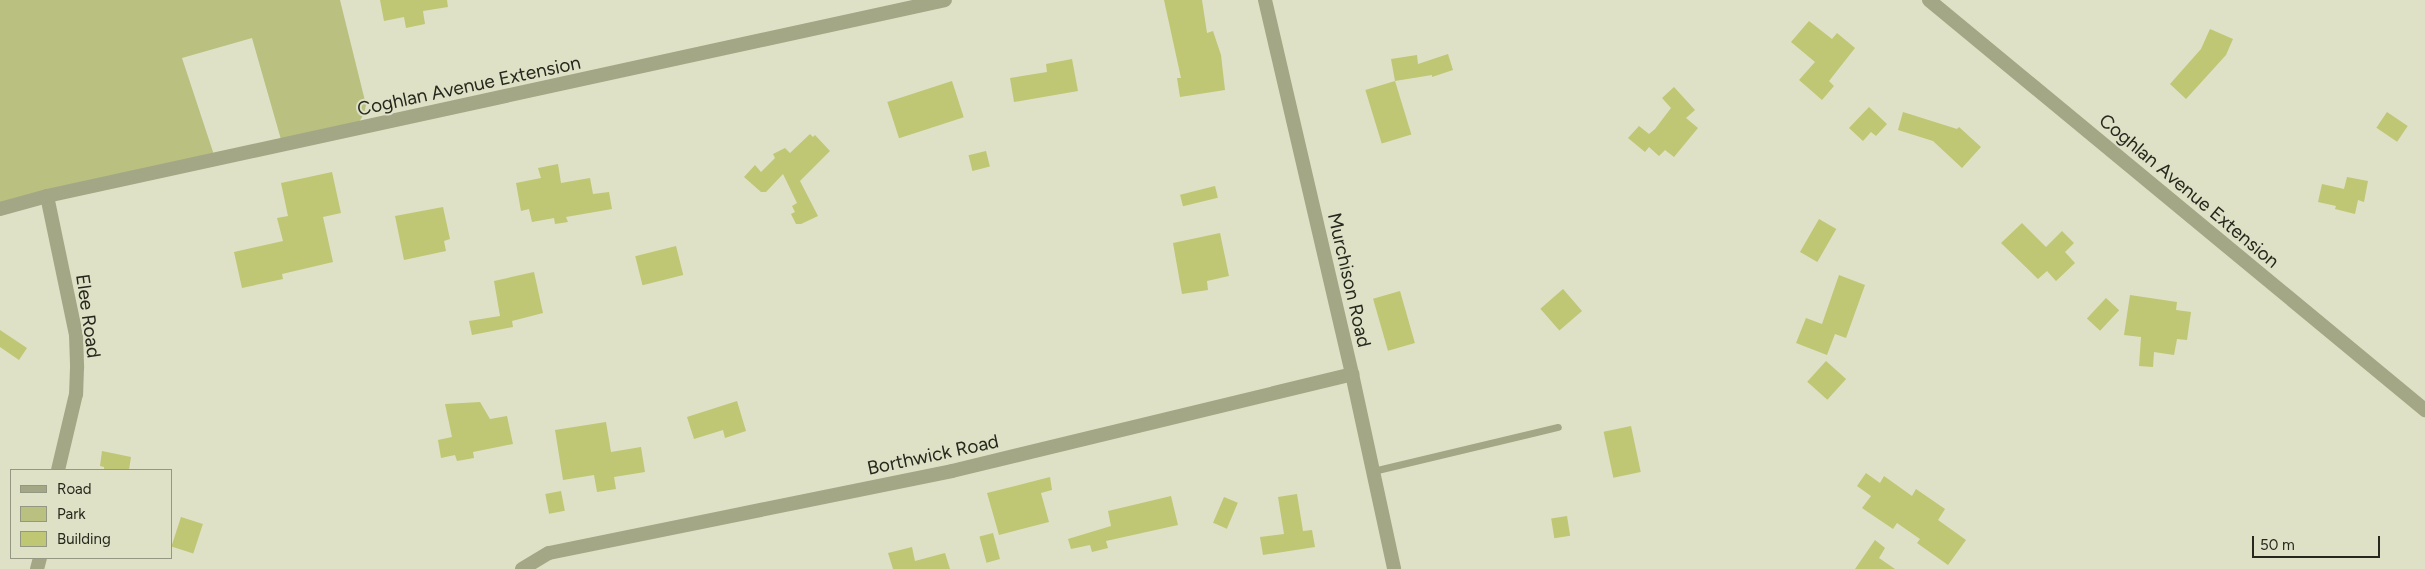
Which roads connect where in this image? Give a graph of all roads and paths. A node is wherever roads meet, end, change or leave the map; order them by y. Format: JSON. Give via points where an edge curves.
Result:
{"nodes":[{"id":1,"x":945,"y":0,"type":"edge"},
{"id":2,"x":1264,"y":0,"type":"edge"},
{"id":3,"x":1929,"y":0,"type":"edge"},
{"id":4,"x":47,"y":196,"type":"junction"},
{"id":5,"x":0,"y":209,"type":"edge"},
{"id":6,"x":1352,"y":374,"type":"junction"},
{"id":7,"x":2425,"y":410,"type":"edge"},
{"id":8,"x":1558,"y":427,"type":"dead end"},
{"id":9,"x":58,"y":469,"type":"edge"},
{"id":10,"x":1373,"y":471,"type":"junction"},
{"id":11,"x":522,"y":569,"type":"edge"},
{"id":12,"x":1394,"y":569,"type":"edge"}],
"edges":[{"from":1,"to":4,"type":"street","name":"Coghlan Avenue Extension"},
{"from":2,"to":6,"type":"street","name":"Murchison Road"},
{"from":3,"to":7,"type":"street","name":"Coghlan Avenue Extension"},
{"from":4,"to":5,"type":"street","name":"Coghlan Avenue Extension"},
{"from":4,"to":9,"type":"street","name":"Elee Road","via":[[76,334],[78,368],[76,394]]},
{"from":6,"to":10,"type":"street","name":"Murchison Road"},
{"from":6,"to":11,"type":"street","name":"Borthwick Road","via":[[952,471],[549,553]]},
{"from":8,"to":10,"type":"lane"},
{"from":10,"to":12,"type":"street","name":"Murchison Road"}]}
